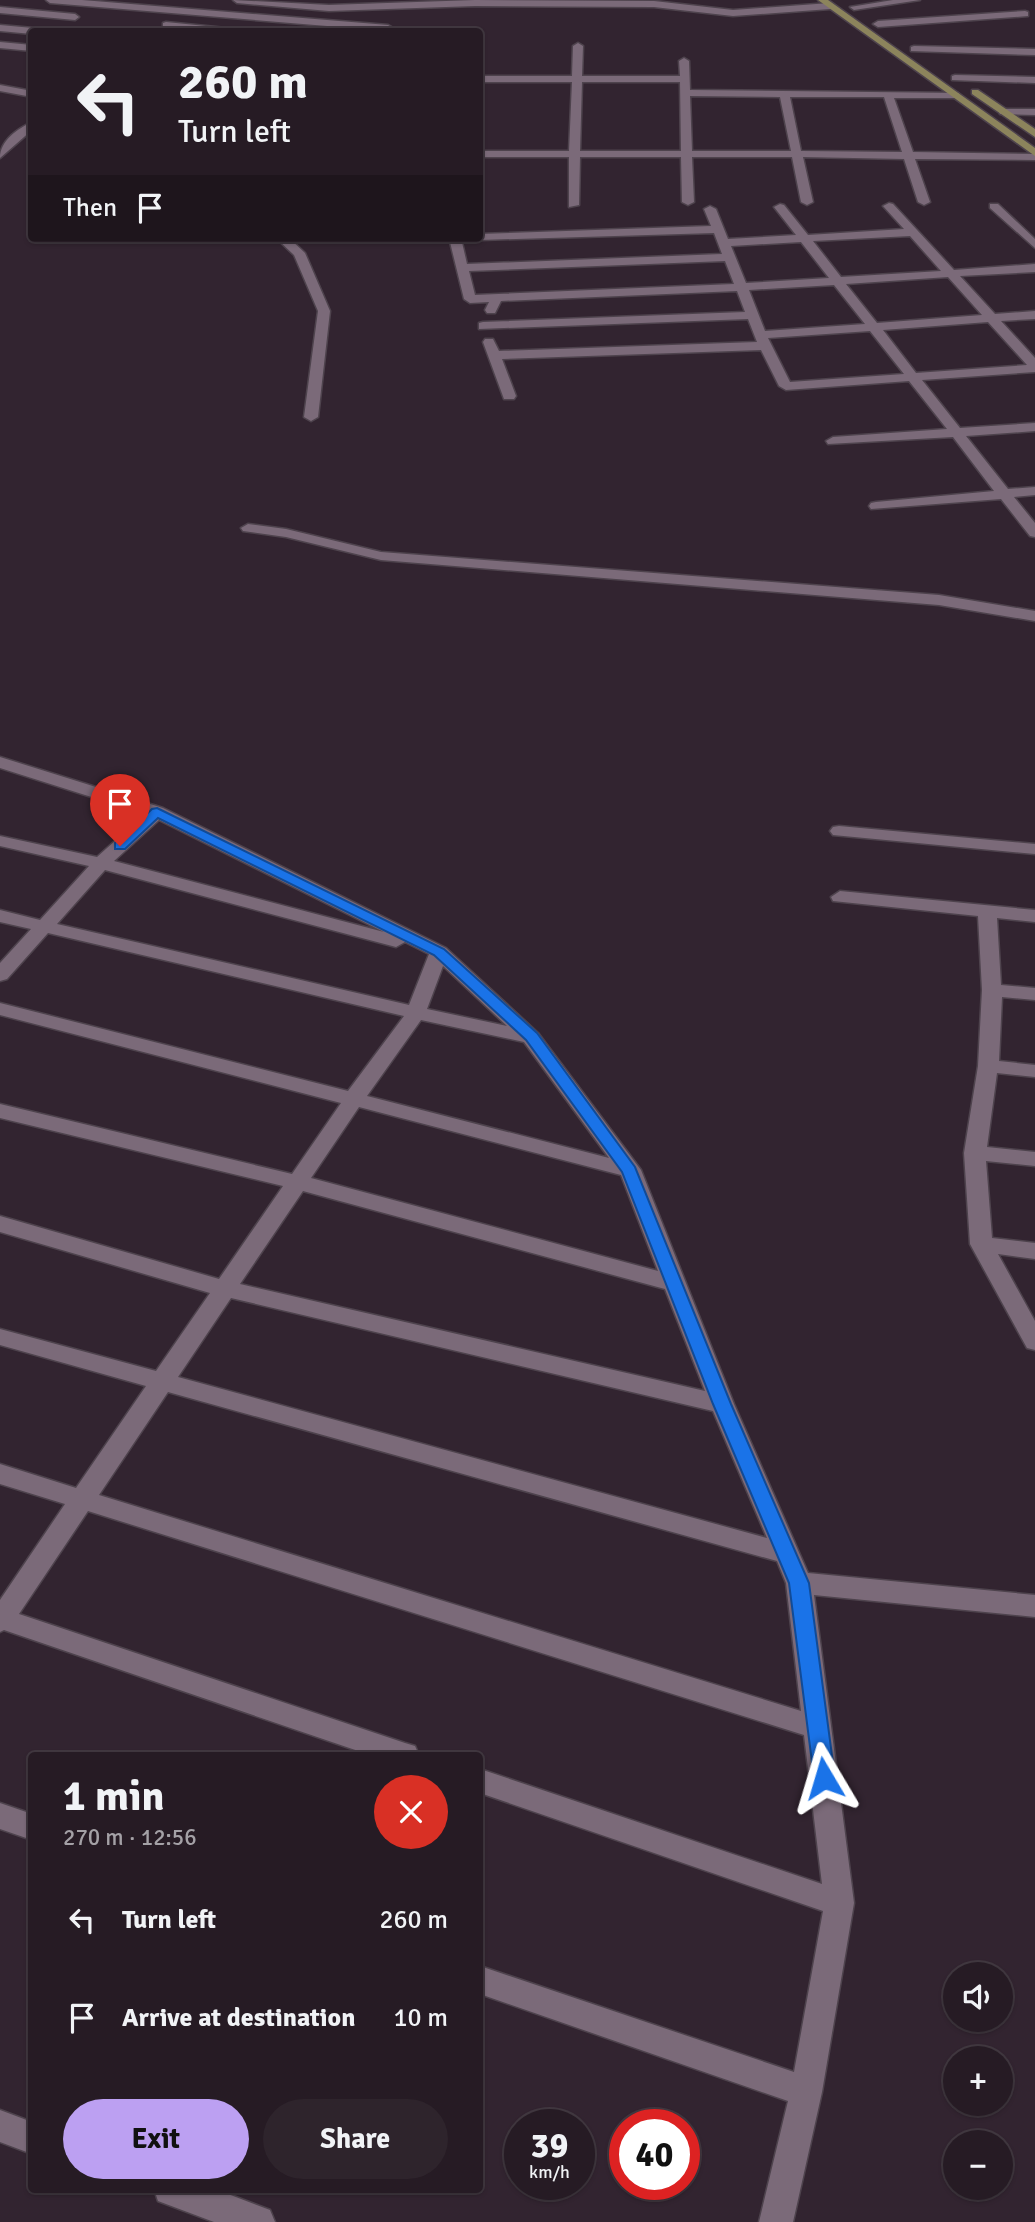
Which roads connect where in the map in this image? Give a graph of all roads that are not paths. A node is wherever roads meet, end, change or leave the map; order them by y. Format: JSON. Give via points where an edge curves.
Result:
{"nodes":[{"id":1,"x":50,"y":0,"type":"edge"},
{"id":2,"x":187,"y":0,"type":"edge"},
{"id":3,"x":237,"y":0,"type":"edge"},
{"id":4,"x":381,"y":0,"type":"edge"},
{"id":5,"x":844,"y":0,"type":"edge"},
{"id":6,"x":916,"y":0,"type":"edge"},
{"id":7,"x":1024,"y":0,"type":"edge"},
{"id":8,"x":256,"y":1,"type":"edge"},
{"id":9,"x":473,"y":2,"type":"edge"},
{"id":10,"x":651,"y":2,"type":"edge"},
{"id":11,"x":826,"y":3,"type":"edge"},
{"id":12,"x":854,"y":7,"type":"junction"},
{"id":13,"x":328,"y":8,"type":"junction"},
{"id":14,"x":401,"y":8,"type":"junction"},
{"id":15,"x":0,"y":10,"type":"edge"},
{"id":16,"x":174,"y":11,"type":"junction"},
{"id":17,"x":242,"y":16,"type":"junction"},
{"id":18,"x":1028,"y":16,"type":"edge"},
{"id":19,"x":92,"y":18,"type":"dead end"},
{"id":20,"x":317,"y":23,"type":"junction"},
{"id":21,"x":878,"y":24,"type":"junction"},
{"id":22,"x":0,"y":28,"type":"edge"},
{"id":23,"x":199,"y":28,"type":"edge"},
{"id":24,"x":232,"y":28,"type":"edge"},
{"id":25,"x":312,"y":28,"type":"edge"},
{"id":26,"x":367,"y":28,"type":"edge"},
{"id":27,"x":388,"y":28,"type":"edge"},
{"id":28,"x":1023,"y":28,"type":"dead end"},
{"id":29,"x":28,"y":31,"type":"edge"},
{"id":30,"x":1022,"y":40,"type":"dead end"},
{"id":31,"x":905,"y":42,"type":"junction"},
{"id":32,"x":0,"y":45,"type":"edge"},
{"id":33,"x":578,"y":47,"type":"dead end"},
{"id":34,"x":28,"y":48,"type":"edge"},
{"id":35,"x":1021,"y":51,"type":"junction"},
{"id":36,"x":1035,"y":51,"type":"edge"},
{"id":37,"x":684,"y":61,"type":"dead end"},
{"id":38,"x":934,"y":63,"type":"dead end"},
{"id":39,"x":945,"y":71,"type":"dead end"},
{"id":40,"x":955,"y":78,"type":"junction"},
{"id":41,"x":483,"y":79,"type":"edge"},
{"id":42,"x":684,"y":79,"type":"junction"},
{"id":43,"x":577,"y":80,"type":"junction"},
{"id":44,"x":1035,"y":80,"type":"edge"},
{"id":45,"x":0,"y":88,"type":"edge"},
{"id":46,"x":28,"y":93,"type":"edge"},
{"id":47,"x":685,"y":93,"type":"junction"},
{"id":48,"x":784,"y":93,"type":"junction"},
{"id":49,"x":888,"y":94,"type":"junction"},
{"id":50,"x":955,"y":95,"type":"junction"},
{"id":51,"x":1004,"y":112,"type":"junction"},
{"id":52,"x":1035,"y":113,"type":"edge"},
{"id":53,"x":28,"y":128,"type":"edge"},
{"id":54,"x":1035,"y":134,"type":"edge"},
{"id":55,"x":575,"y":153,"type":"junction"},
{"id":56,"x":483,"y":154,"type":"edge"},
{"id":57,"x":797,"y":154,"type":"junction"},
{"id":58,"x":0,"y":155,"type":"edge"},
{"id":59,"x":687,"y":155,"type":"junction"},
{"id":60,"x":908,"y":155,"type":"junction"},
{"id":61,"x":1035,"y":155,"type":"edge"},
{"id":62,"x":688,"y":202,"type":"dead end"},
{"id":63,"x":807,"y":202,"type":"dead end"},
{"id":64,"x":924,"y":202,"type":"dead end"},
{"id":65,"x":573,"y":205,"type":"dead end"},
{"id":66,"x":889,"y":206,"type":"dead end"},
{"id":67,"x":994,"y":206,"type":"dead end"},
{"id":68,"x":780,"y":207,"type":"dead end"},
{"id":69,"x":710,"y":209,"type":"dead end"},
{"id":70,"x":718,"y":229,"type":"junction"},
{"id":71,"x":913,"y":232,"type":"junction"},
{"id":72,"x":483,"y":237,"type":"edge"},
{"id":73,"x":805,"y":239,"type":"junction"},
{"id":74,"x":287,"y":242,"type":"edge"},
{"id":75,"x":456,"y":242,"type":"edge"},
{"id":76,"x":723,"y":243,"type":"junction"},
{"id":77,"x":1035,"y":245,"type":"edge"},
{"id":78,"x":582,"y":249,"type":"junction"},
{"id":79,"x":730,"y":257,"type":"junction"},
{"id":80,"x":463,"y":268,"type":"junction"},
{"id":81,"x":1035,"y":268,"type":"edge"},
{"id":82,"x":950,"y":273,"type":"junction"},
{"id":83,"x":837,"y":280,"type":"junction"},
{"id":84,"x":741,"y":287,"type":"junction"},
{"id":85,"x":497,"y":298,"type":"junction"},
{"id":86,"x":753,"y":315,"type":"junction"},
{"id":87,"x":1035,"y":315,"type":"edge"},
{"id":88,"x":990,"y":318,"type":"junction"},
{"id":89,"x":483,"y":326,"type":"junction"},
{"id":90,"x":874,"y":327,"type":"junction"},
{"id":91,"x":763,"y":340,"type":"junction"},
{"id":92,"x":494,"y":355,"type":"junction"},
{"id":93,"x":1035,"y":367,"type":"edge"},
{"id":94,"x":915,"y":379,"type":"junction"},
{"id":95,"x":509,"y":396,"type":"dead end"},
{"id":96,"x":311,"y":417,"type":"dead end"},
{"id":97,"x":1035,"y":427,"type":"edge"},
{"id":98,"x":957,"y":433,"type":"junction"},
{"id":99,"x":833,"y":441,"type":"dead end"},
{"id":100,"x":1035,"y":491,"type":"edge"},
{"id":101,"x":1004,"y":494,"type":"junction"},
{"id":102,"x":876,"y":506,"type":"dead end"},
{"id":103,"x":248,"y":528,"type":"dead end"},
{"id":104,"x":1035,"y":533,"type":"edge"},
{"id":105,"x":1035,"y":616,"type":"edge"},
{"id":106,"x":0,"y":762,"type":"edge"},
{"id":107,"x":157,"y":812,"type":"junction"},
{"id":108,"x":839,"y":831,"type":"dead end"},
{"id":109,"x":0,"y":841,"type":"edge"},
{"id":110,"x":1035,"y":849,"type":"edge"},
{"id":111,"x":101,"y":863,"type":"junction"},
{"id":112,"x":840,"y":897,"type":"dead end"},
{"id":113,"x":987,"y":910,"type":"junction"},
{"id":114,"x":0,"y":916,"type":"edge"},
{"id":115,"x":1035,"y":916,"type":"edge"},
{"id":116,"x":45,"y":925,"type":"junction"},
{"id":117,"x":439,"y":952,"type":"junction"},
{"id":118,"x":0,"y":975,"type":"edge"},
{"id":119,"x":992,"y":990,"type":"junction"},
{"id":120,"x":1035,"y":994,"type":"edge"},
{"id":121,"x":0,"y":1009,"type":"edge"},
{"id":122,"x":416,"y":1013,"type":"junction"},
{"id":123,"x":531,"y":1037,"type":"junction"},
{"id":124,"x":988,"y":1066,"type":"junction"},
{"id":125,"x":1035,"y":1072,"type":"edge"},
{"id":126,"x":354,"y":1100,"type":"junction"},
{"id":127,"x":0,"y":1111,"type":"edge"},
{"id":128,"x":975,"y":1153,"type":"junction"},
{"id":129,"x":1035,"y":1159,"type":"edge"},
{"id":130,"x":630,"y":1170,"type":"junction"},
{"id":131,"x":297,"y":1182,"type":"junction"},
{"id":132,"x":0,"y":1224,"type":"edge"},
{"id":133,"x":981,"y":1244,"type":"junction"},
{"id":134,"x":1035,"y":1251,"type":"edge"},
{"id":135,"x":672,"y":1283,"type":"junction"},
{"id":136,"x":225,"y":1289,"type":"junction"},
{"id":137,"x":0,"y":1337,"type":"edge"},
{"id":138,"x":1035,"y":1342,"type":"edge"},
{"id":139,"x":161,"y":1381,"type":"junction"},
{"id":140,"x":722,"y":1404,"type":"junction"},
{"id":141,"x":0,"y":1474,"type":"edge"},
{"id":142,"x":82,"y":1500,"type":"junction"},
{"id":143,"x":788,"y":1554,"type":"junction"},
{"id":144,"x":799,"y":1583,"type":"junction"},
{"id":145,"x":1035,"y":1606,"type":"edge"},
{"id":146,"x":1,"y":1619,"type":"edge"},
{"id":147,"x":818,"y":1728,"type":"junction"},
{"id":148,"x":396,"y":1752,"type":"edge"},
{"id":149,"x":483,"y":1782,"type":"edge"},
{"id":150,"x":0,"y":1816,"type":"edge"},
{"id":151,"x":28,"y":1826,"type":"edge"},
{"id":152,"x":839,"y":1903,"type":"junction"},
{"id":153,"x":483,"y":1981,"type":"edge"},
{"id":154,"x":806,"y":2092,"type":"junction"},
{"id":155,"x":0,"y":2126,"type":"edge"},
{"id":156,"x":28,"y":2136,"type":"edge"},
{"id":157,"x":181,"y":2193,"type":"edge"},
{"id":158,"x":258,"y":2222,"type":"edge"},
{"id":159,"x":776,"y":2222,"type":"edge"}],
"edges":[{"from":1,"to":16,"type":"street"},
{"from":2,"to":16,"type":"street"},
{"from":3,"to":8,"type":"street"},
{"from":4,"to":13,"type":"street","via":[[331,4]]},
{"from":5,"to":12,"type":"main road"},
{"from":6,"to":12,"type":"street"},
{"from":7,"to":18,"type":"street"},
{"from":8,"to":13,"type":"street"},
{"from":8,"to":17,"type":"street"},
{"from":9,"to":10,"type":"street"},
{"from":9,"to":14,"type":"street"},
{"from":10,"to":11,"type":"street","via":[[733,13]]},
{"from":11,"to":50,"type":"main road"},
{"from":12,"to":21,"type":"main road"},
{"from":13,"to":14,"type":"street"},
{"from":13,"to":20,"type":"street"},
{"from":14,"to":27,"type":"street"},
{"from":15,"to":19,"type":"street"},
{"from":16,"to":17,"type":"street"},
{"from":16,"to":23,"type":"street","via":[[158,24]]},
{"from":17,"to":20,"type":"street"},
{"from":17,"to":24,"type":"street"},
{"from":18,"to":21,"type":"street"},
{"from":18,"to":28,"type":"street"},
{"from":20,"to":25,"type":"street"},
{"from":20,"to":26,"type":"street"},
{"from":21,"to":31,"type":"main road"},
{"from":22,"to":29,"type":"street"},
{"from":30,"to":35,"type":"street"},
{"from":31,"to":35,"type":"street"},
{"from":31,"to":38,"type":"main road"},
{"from":32,"to":34,"type":"street"},
{"from":33,"to":43,"type":"street"},
{"from":35,"to":36,"type":"street"},
{"from":37,"to":42,"type":"street"},
{"from":39,"to":40,"type":"main road"},
{"from":40,"to":44,"type":"street"},
{"from":40,"to":51,"type":"main road"},
{"from":41,"to":43,"type":"street"},
{"from":42,"to":43,"type":"street"},
{"from":42,"to":47,"type":"street"},
{"from":43,"to":55,"type":"street"},
{"from":45,"to":46,"type":"street"},
{"from":47,"to":48,"type":"street"},
{"from":47,"to":59,"type":"street"},
{"from":48,"to":49,"type":"street"},
{"from":48,"to":57,"type":"street"},
{"from":49,"to":50,"type":"street"},
{"from":49,"to":60,"type":"street"},
{"from":50,"to":61,"type":"main road"},
{"from":51,"to":52,"type":"street"},
{"from":51,"to":54,"type":"main road"},
{"from":53,"to":58,"type":"street"},
{"from":55,"to":56,"type":"street"},
{"from":55,"to":59,"type":"street"},
{"from":55,"to":65,"type":"street"},
{"from":57,"to":59,"type":"street"},
{"from":57,"to":60,"type":"street"},
{"from":57,"to":63,"type":"street"},
{"from":59,"to":62,"type":"street"},
{"from":60,"to":61,"type":"street"},
{"from":60,"to":64,"type":"street"},
{"from":66,"to":71,"type":"street"},
{"from":67,"to":77,"type":"street"},
{"from":68,"to":73,"type":"street"},
{"from":69,"to":70,"type":"street"},
{"from":70,"to":76,"type":"street"},
{"from":70,"to":78,"type":"street"},
{"from":71,"to":73,"type":"street"},
{"from":71,"to":82,"type":"street"},
{"from":72,"to":78,"type":"street"},
{"from":73,"to":76,"type":"street"},
{"from":73,"to":83,"type":"street"},
{"from":74,"to":96,"type":"street","via":[[299,253],[324,311]]},
{"from":75,"to":80,"type":"street"},
{"from":76,"to":79,"type":"street"},
{"from":78,"to":79,"type":"street"},
{"from":78,"to":80,"type":"street"},
{"from":79,"to":84,"type":"street"},
{"from":80,"to":85,"type":"street","via":[[470,299]]},
{"from":81,"to":82,"type":"street"},
{"from":82,"to":83,"type":"street"},
{"from":82,"to":88,"type":"street"},
{"from":83,"to":84,"type":"street"},
{"from":83,"to":90,"type":"street"},
{"from":84,"to":85,"type":"street"},
{"from":84,"to":86,"type":"street"},
{"from":85,"to":89,"type":"street"},
{"from":86,"to":89,"type":"street"},
{"from":86,"to":91,"type":"street"},
{"from":87,"to":88,"type":"street"},
{"from":88,"to":90,"type":"street"},
{"from":88,"to":93,"type":"street"},
{"from":89,"to":92,"type":"street"},
{"from":90,"to":91,"type":"street"},
{"from":90,"to":94,"type":"street"},
{"from":91,"to":92,"type":"street"},
{"from":91,"to":94,"type":"street","via":[[786,386]]},
{"from":92,"to":95,"type":"street"},
{"from":93,"to":94,"type":"street"},
{"from":94,"to":98,"type":"street"},
{"from":97,"to":98,"type":"street"},
{"from":98,"to":99,"type":"street"},
{"from":98,"to":101,"type":"street"},
{"from":100,"to":101,"type":"street"},
{"from":101,"to":102,"type":"street"},
{"from":101,"to":104,"type":"street"},
{"from":103,"to":105,"type":"street","via":[[381,556],[939,600]]},
{"from":106,"to":107,"type":"street"},
{"from":107,"to":111,"type":"street"},
{"from":107,"to":117,"type":"street"},
{"from":108,"to":110,"type":"street"},
{"from":109,"to":111,"type":"street"},
{"from":111,"to":116,"type":"street"},
{"from":111,"to":117,"type":"street"},
{"from":112,"to":113,"type":"street"},
{"from":113,"to":115,"type":"street"},
{"from":113,"to":119,"type":"street"},
{"from":114,"to":116,"type":"street"},
{"from":116,"to":118,"type":"street"},
{"from":116,"to":122,"type":"street"},
{"from":117,"to":122,"type":"street"},
{"from":117,"to":123,"type":"street"},
{"from":119,"to":120,"type":"street"},
{"from":119,"to":124,"type":"street"},
{"from":121,"to":126,"type":"street"},
{"from":122,"to":123,"type":"street"},
{"from":122,"to":126,"type":"street"},
{"from":123,"to":130,"type":"street"},
{"from":124,"to":125,"type":"street"},
{"from":124,"to":128,"type":"street"},
{"from":126,"to":130,"type":"street"},
{"from":126,"to":131,"type":"street"},
{"from":127,"to":131,"type":"street"},
{"from":128,"to":129,"type":"street"},
{"from":128,"to":133,"type":"street"},
{"from":130,"to":135,"type":"street"},
{"from":131,"to":135,"type":"street"},
{"from":131,"to":136,"type":"street"},
{"from":132,"to":136,"type":"street"},
{"from":133,"to":134,"type":"street"},
{"from":133,"to":138,"type":"street"},
{"from":135,"to":140,"type":"street"},
{"from":136,"to":139,"type":"street"},
{"from":136,"to":140,"type":"street"},
{"from":137,"to":139,"type":"street"},
{"from":139,"to":142,"type":"street"},
{"from":139,"to":143,"type":"street"},
{"from":140,"to":143,"type":"street"},
{"from":141,"to":142,"type":"street"},
{"from":142,"to":146,"type":"street"},
{"from":142,"to":147,"type":"street"},
{"from":143,"to":144,"type":"street"},
{"from":144,"to":145,"type":"street"},
{"from":144,"to":147,"type":"street"},
{"from":146,"to":148,"type":"street"},
{"from":147,"to":152,"type":"street"},
{"from":149,"to":152,"type":"street"},
{"from":150,"to":151,"type":"street"},
{"from":152,"to":154,"type":"street"},
{"from":153,"to":154,"type":"street"},
{"from":154,"to":159,"type":"street"},
{"from":155,"to":156,"type":"street"},
{"from":157,"to":158,"type":"street"}]}
